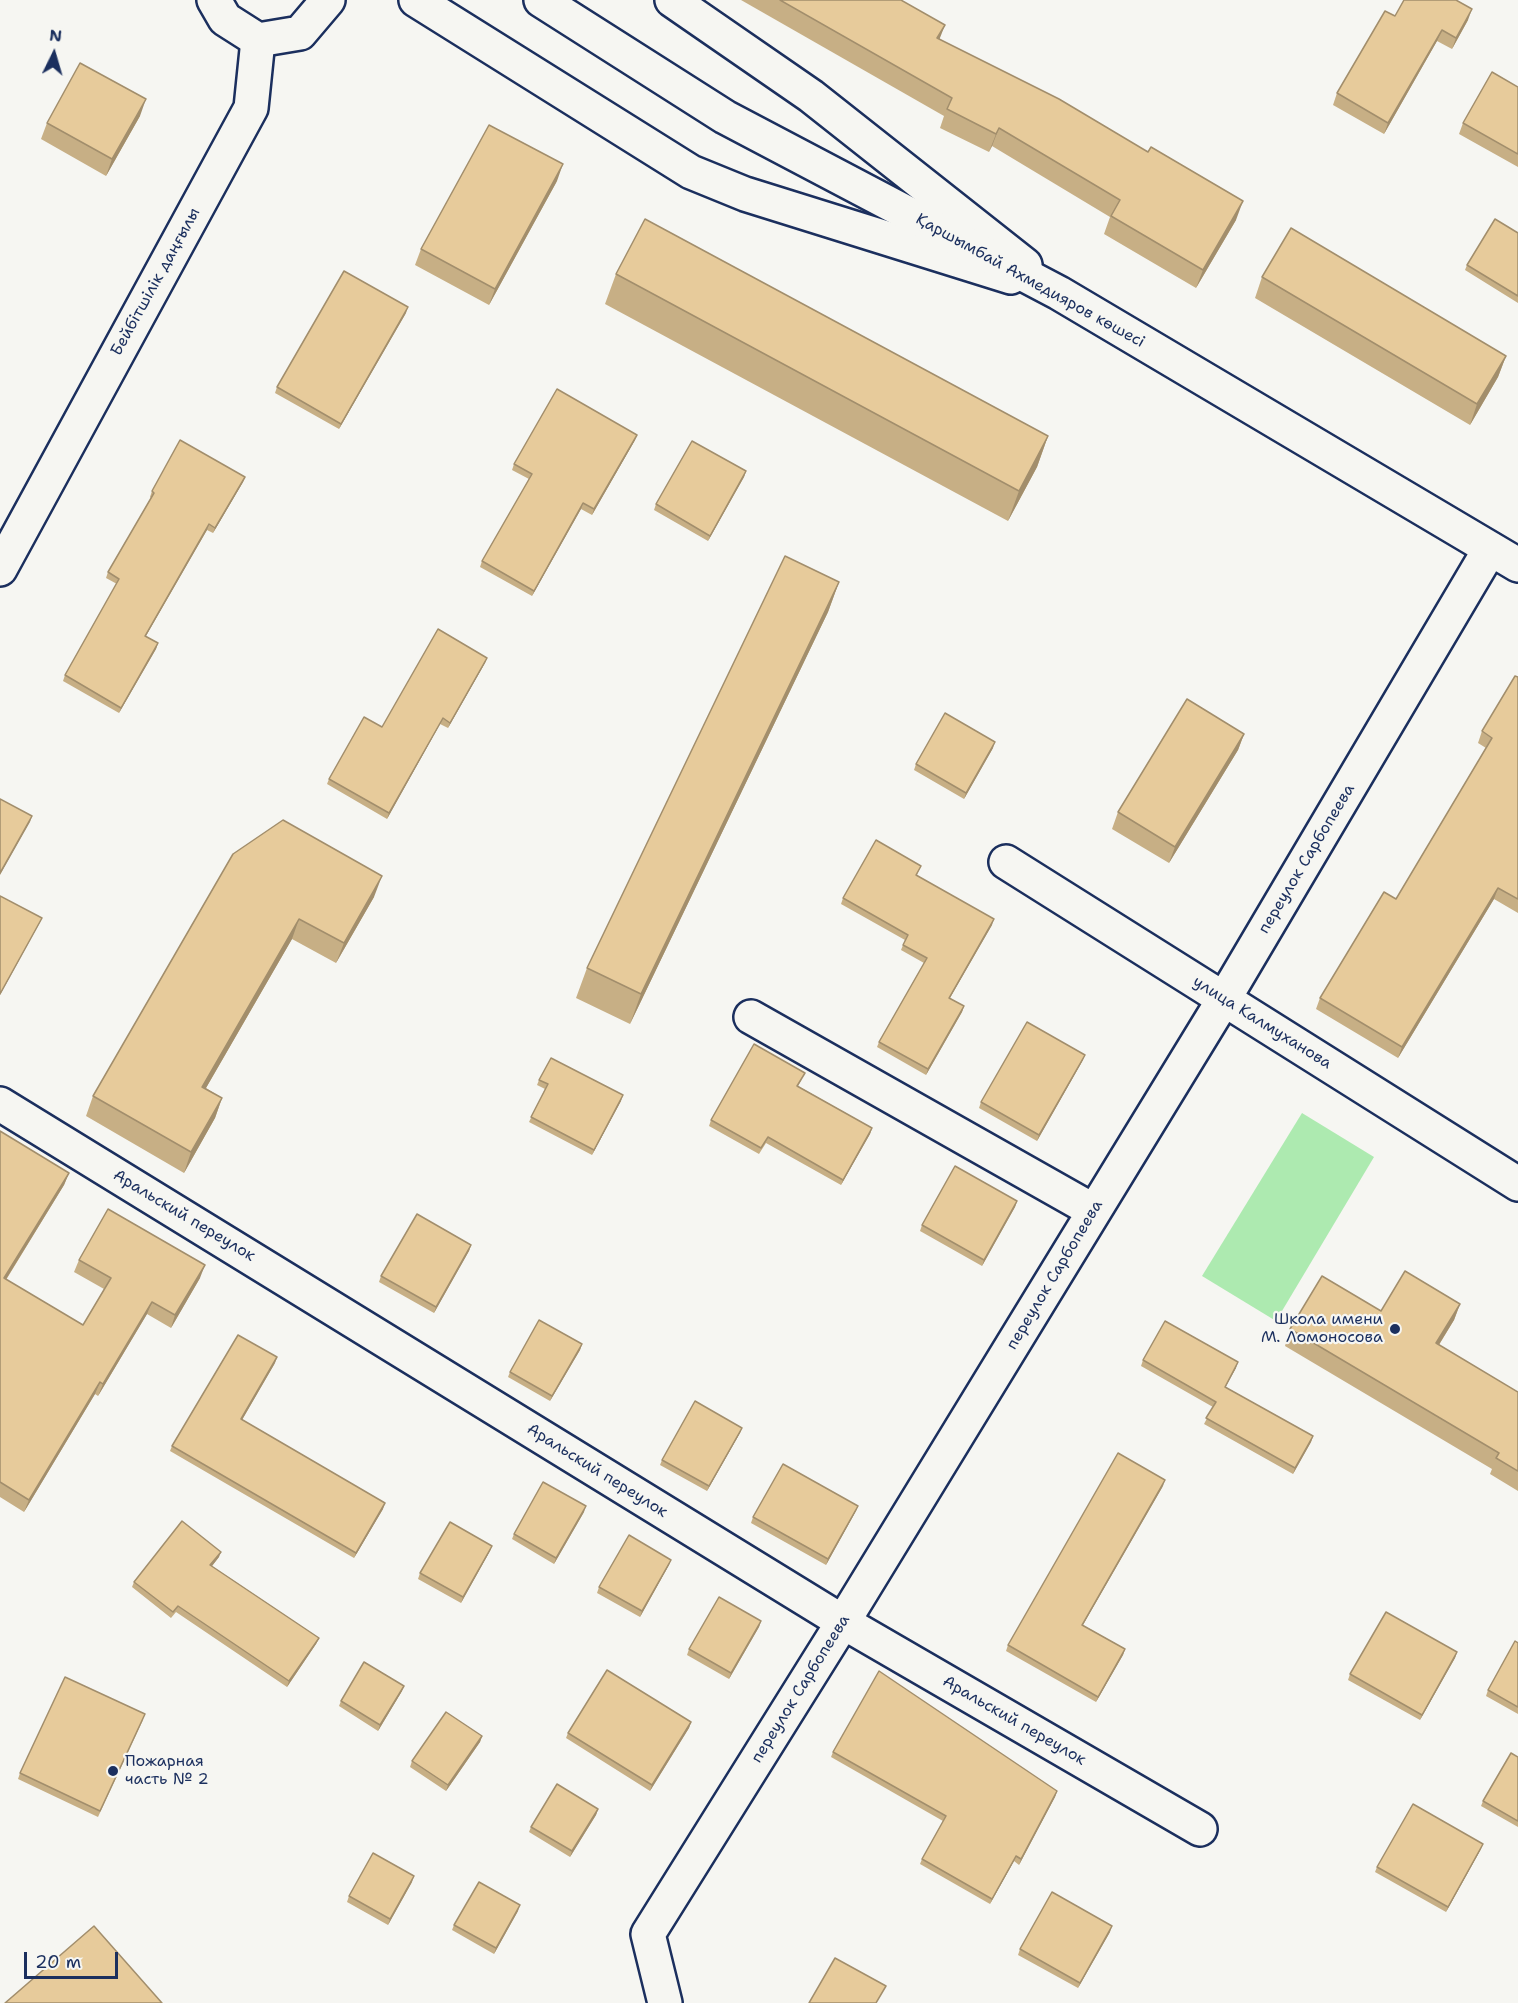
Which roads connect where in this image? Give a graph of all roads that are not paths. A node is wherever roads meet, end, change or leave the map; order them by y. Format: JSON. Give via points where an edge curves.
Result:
{"nodes":[{"id":1,"x":214,"y":0,"type":"edge"},
{"id":2,"x":328,"y":0,"type":"edge"},
{"id":3,"x":416,"y":0,"type":"edge"},
{"id":4,"x":541,"y":0,"type":"edge"},
{"id":5,"x":672,"y":0,"type":"edge"},
{"id":6,"x":258,"y":40,"type":"junction"},
{"id":7,"x":1059,"y":292,"type":"junction"},
{"id":8,"x":1490,"y":549,"type":"junction"},
{"id":9,"x":1518,"y":565,"type":"edge"},
{"id":10,"x":0,"y":569,"type":"edge"},
{"id":11,"x":1006,"y":862,"type":"dead end"},
{"id":12,"x":1224,"y":999,"type":"junction"},
{"id":13,"x":752,"y":1017,"type":"dead end"},
{"id":14,"x":0,"y":1104,"type":"edge"},
{"id":15,"x":1518,"y":1184,"type":"edge"},
{"id":16,"x":1094,"y":1211,"type":"junction"},
{"id":17,"x":843,"y":1622,"type":"junction"},
{"id":18,"x":1200,"y":1829,"type":"dead end"},
{"id":19,"x":665,"y":2003,"type":"edge"}],
"edges":[{"from":1,"to":6,"type":"street","via":[[225,19]]},
{"from":2,"to":6,"type":"street","via":[[300,33]]},
{"from":3,"to":7,"type":"street","via":[[691,172],[745,194]]},
{"from":4,"to":7,"type":"street","name":"Қаршымбай Ахмедияров көшесі","via":[[725,117]]},
{"from":5,"to":7,"type":"street","via":[[811,96]]},
{"from":6,"to":10,"type":"street","name":"Бейбітшілік даңғылы","via":[[251,108]]},
{"from":7,"to":8,"type":"street","name":"Қаршымбай Ахмедияров көшесі"},
{"from":8,"to":9,"type":"street","name":"Қаршымбай Ахмедияров көшесі"},
{"from":8,"to":12,"type":"street","name":"переулок Сарбопеева"},
{"from":11,"to":12,"type":"street","name":"улица Калмуханова"},
{"from":12,"to":15,"type":"street","name":"улица Калмуханова"},
{"from":12,"to":16,"type":"street","name":"переулок Сарбопеева"},
{"from":13,"to":16,"type":"street"},
{"from":14,"to":17,"type":"street","name":"Аральский переулок"},
{"from":16,"to":17,"type":"street","name":"переулок Сарбопеева"},
{"from":17,"to":18,"type":"street","name":"Аральский переулок"},
{"from":17,"to":19,"type":"street","name":"переулок Сарбопеева","via":[[648,1934]]}]}
